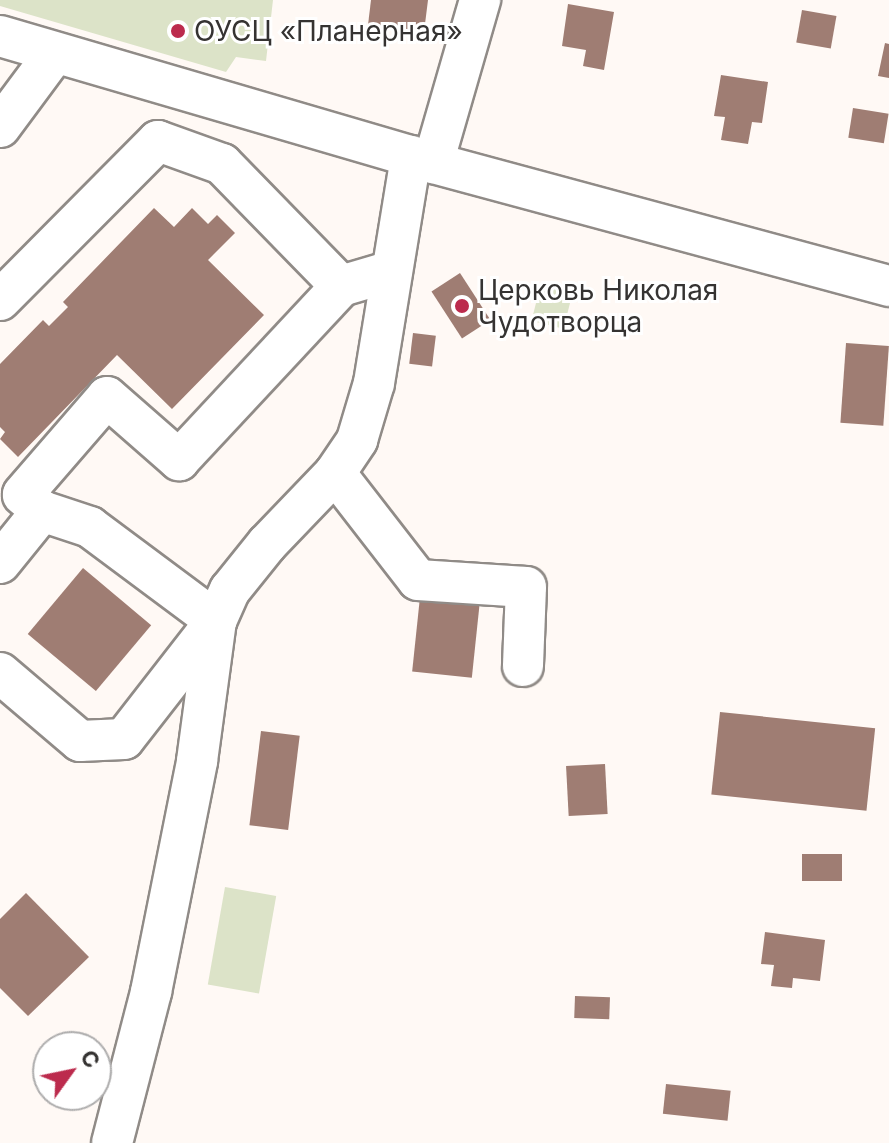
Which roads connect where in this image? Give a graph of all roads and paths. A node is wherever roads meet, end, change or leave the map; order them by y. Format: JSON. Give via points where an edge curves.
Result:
{"nodes":[{"id":1,"x":480,"y":0,"type":"edge"},
{"id":2,"x":0,"y":36,"type":"edge"},
{"id":3,"x":55,"y":53,"type":"junction"},
{"id":4,"x":0,"y":127,"type":"edge"},
{"id":5,"x":422,"y":160,"type":"junction"},
{"id":6,"x":392,"y":271,"type":"junction"},
{"id":7,"x":341,"y":286,"type":"junction"},
{"id":8,"x":889,"y":286,"type":"edge"},
{"id":9,"x":0,"y":300,"type":"edge"},
{"id":10,"x":335,"y":473,"type":"junction"},
{"id":11,"x":22,"y":497,"type":"edge"},
{"id":12,"x":0,"y":563,"type":"edge"},
{"id":13,"x":216,"y":621,"type":"junction"},
{"id":14,"x":523,"y":666,"type":"dead end"},
{"id":15,"x":0,"y":673,"type":"edge"},
{"id":16,"x":112,"y":1143,"type":"edge"}],
"edges":[{"from":1,"to":5,"type":"street"},
{"from":2,"to":3,"type":"street"},
{"from":3,"to":4,"type":"street"},
{"from":3,"to":5,"type":"street"},
{"from":5,"to":6,"type":"street"},
{"from":5,"to":8,"type":"street"},
{"from":6,"to":7,"type":"street"},
{"from":6,"to":10,"type":"street","via":[[374,383],[357,440]]},
{"from":7,"to":9,"type":"street","via":[[222,164],[158,141]]},
{"from":7,"to":11,"type":"street","via":[[179,460],[107,397]]},
{"from":10,"to":13,"type":"street","via":[[230,590]]},
{"from":10,"to":14,"type":"street","via":[[418,580],[526,587]]},
{"from":11,"to":12,"type":"street"},
{"from":11,"to":13,"type":"street","via":[[90,527]]},
{"from":13,"to":15,"type":"street","via":[[124,739],[80,741]]},
{"from":13,"to":16,"type":"street","via":[[197,761],[151,992]]}]}
